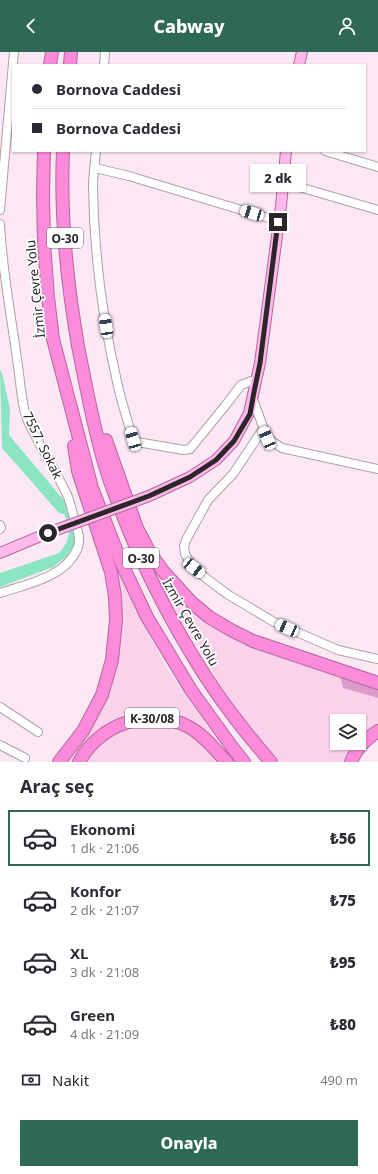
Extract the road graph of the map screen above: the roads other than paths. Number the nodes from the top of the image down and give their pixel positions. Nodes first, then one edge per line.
1 (14, 52) edge
2 (52, 52) edge
3 (71, 52) edge
4 (105, 52) edge
5 (302, 52) edge
6 (13, 64) edge
7 (50, 64) edge
8 (70, 64) edge
9 (104, 64) edge
10 (300, 64) edge
11 (12, 75) edge
12 (44, 152) edge
13 (62, 152) edge
14 (96, 152) edge
15 (286, 152) edge
16 (328, 152) edge
17 (378, 167) edge
18 (95, 168) junction
19 (282, 182) junction
20 (0, 210) edge
21 (378, 210) edge
22 (278, 222) junction
23 (0, 224) edge
24 (75, 325) junction
25 (53, 339) junction
26 (257, 379) junction
27 (253, 398) junction
28 (264, 429) junction
29 (378, 469) edge
30 (0, 525) edge
31 (0, 528) edge
32 (48, 533) junction
33 (0, 549) edge
34 (0, 553) edge
35 (0, 593) edge
36 (378, 659) edge
37 (378, 683) edge
38 (0, 707) edge
39 (378, 731) edge
40 (38, 732) dead end
41 (0, 745) edge
42 (25, 758) dead end
43 (59, 762) edge
44 (79, 762) edge
45 (227, 762) edge
46 (244, 762) edge
47 (271, 762) edge
48 (350, 762) edge

1 - 6 street
2 - 7 highway
3 - 8 highway
4 - 9 street
5 - 10 main road
11 - 20 street
12 - 25 highway, İzmir Çevre Yolu / O-30
13 - 24 highway, İzmir Çevre Yolu / O-30
14 - 18 street
15 - 19 main road
16 - 17 street
18 - 22 street
18 - 26 street
19 - 21 street
19 - 22 main road
22 - 26 main road
23 - 35 street, 7557. Sokak
24 - 37 highway
24 - 47 highway, İzmir Çevre Yolu / O-30
25 - 43 highway
25 - 46 highway, İzmir Çevre Yolu / O-30
26 - 27 main road
27 - 28 street
27 - 32 main road, bridge
28 - 29 street
28 - 36 street
30 - 31 street
32 - 33 main road
32 - 34 main road
38 - 40 street
39 - 48 highway
41 - 42 street
44 - 45 highway, K-30/08

